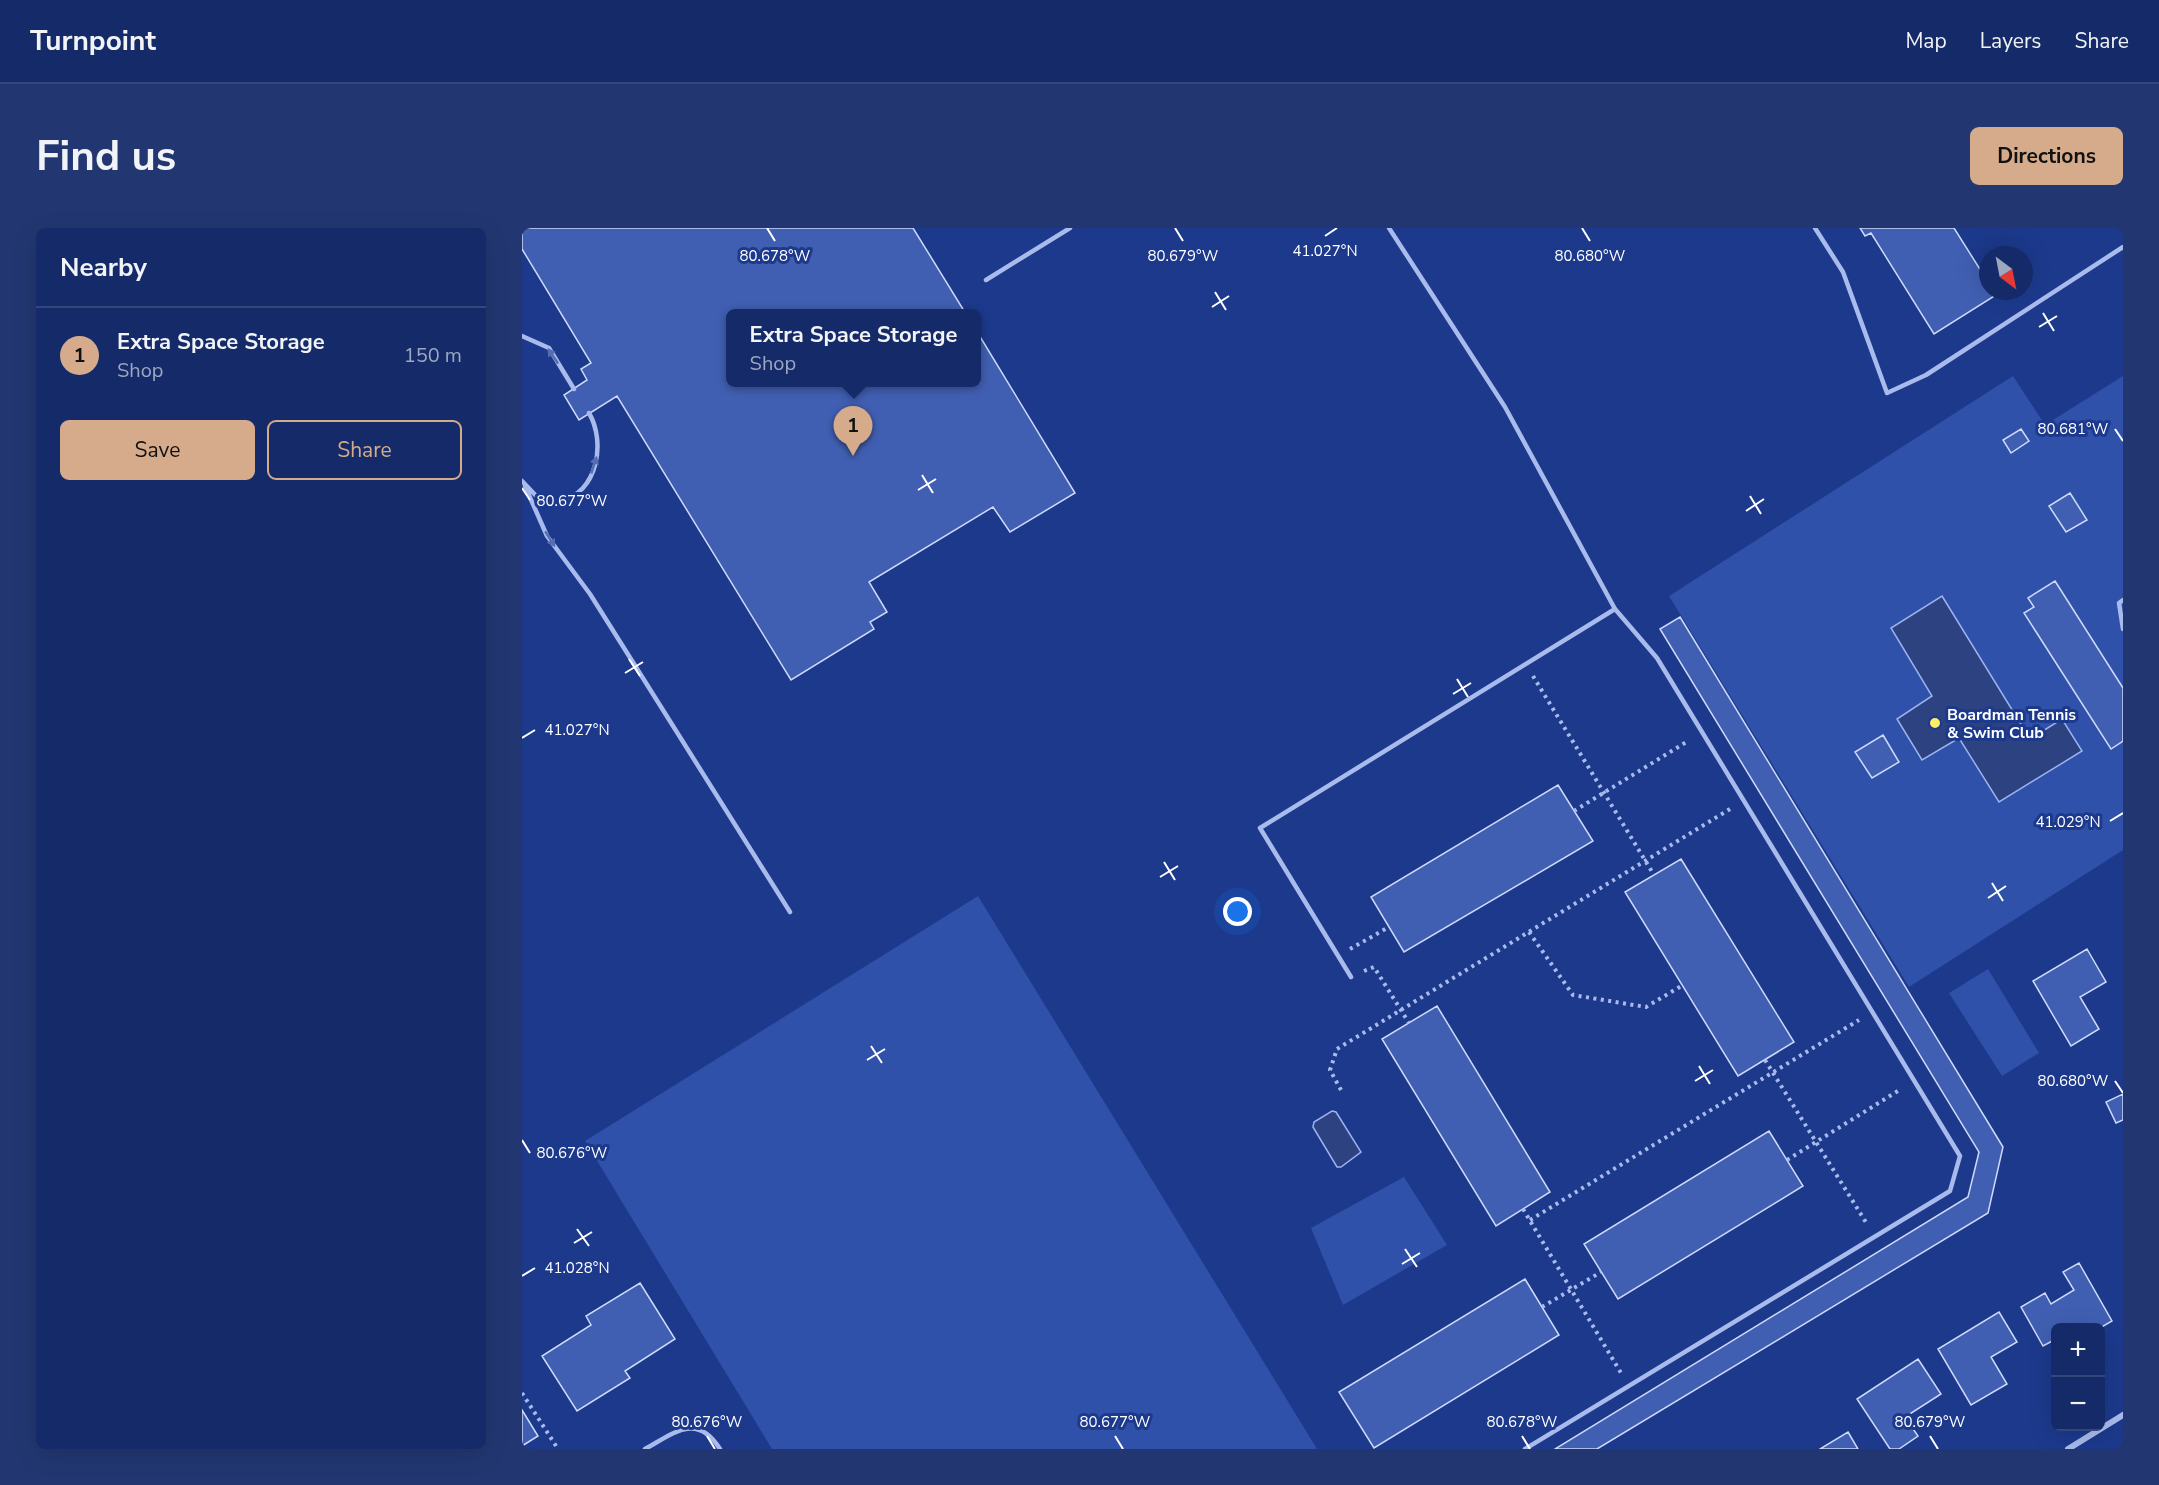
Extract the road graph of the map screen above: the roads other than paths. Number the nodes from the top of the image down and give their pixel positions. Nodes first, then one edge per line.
1 (1070, 228) edge
2 (1389, 228) edge
3 (1815, 228) edge
4 (2123, 247) edge
5 (986, 280) dead end
6 (522, 336) edge
7 (574, 389) dead end
8 (589, 413) dead end
9 (522, 480) edge
10 (525, 486) junction
11 (2123, 600) edge
12 (1615, 609) junction
13 (2123, 629) edge
14 (790, 912) dead end
15 (1351, 977) road end
16 (2123, 1415) edge
17 (645, 1449) edge
18 (720, 1449) edge
19 (1525, 1449) edge
20 (2068, 1449) edge

1 - 5 lane
2 - 12 lane
3 - 4 lane
7 -> 6 lane
10 -> 8 lane
9 - 10 lane
10 -> 14 lane
11 - 13 lane
12 - 15 lane
12 - 19 lane
16 - 20 street
17 - 18 lane

